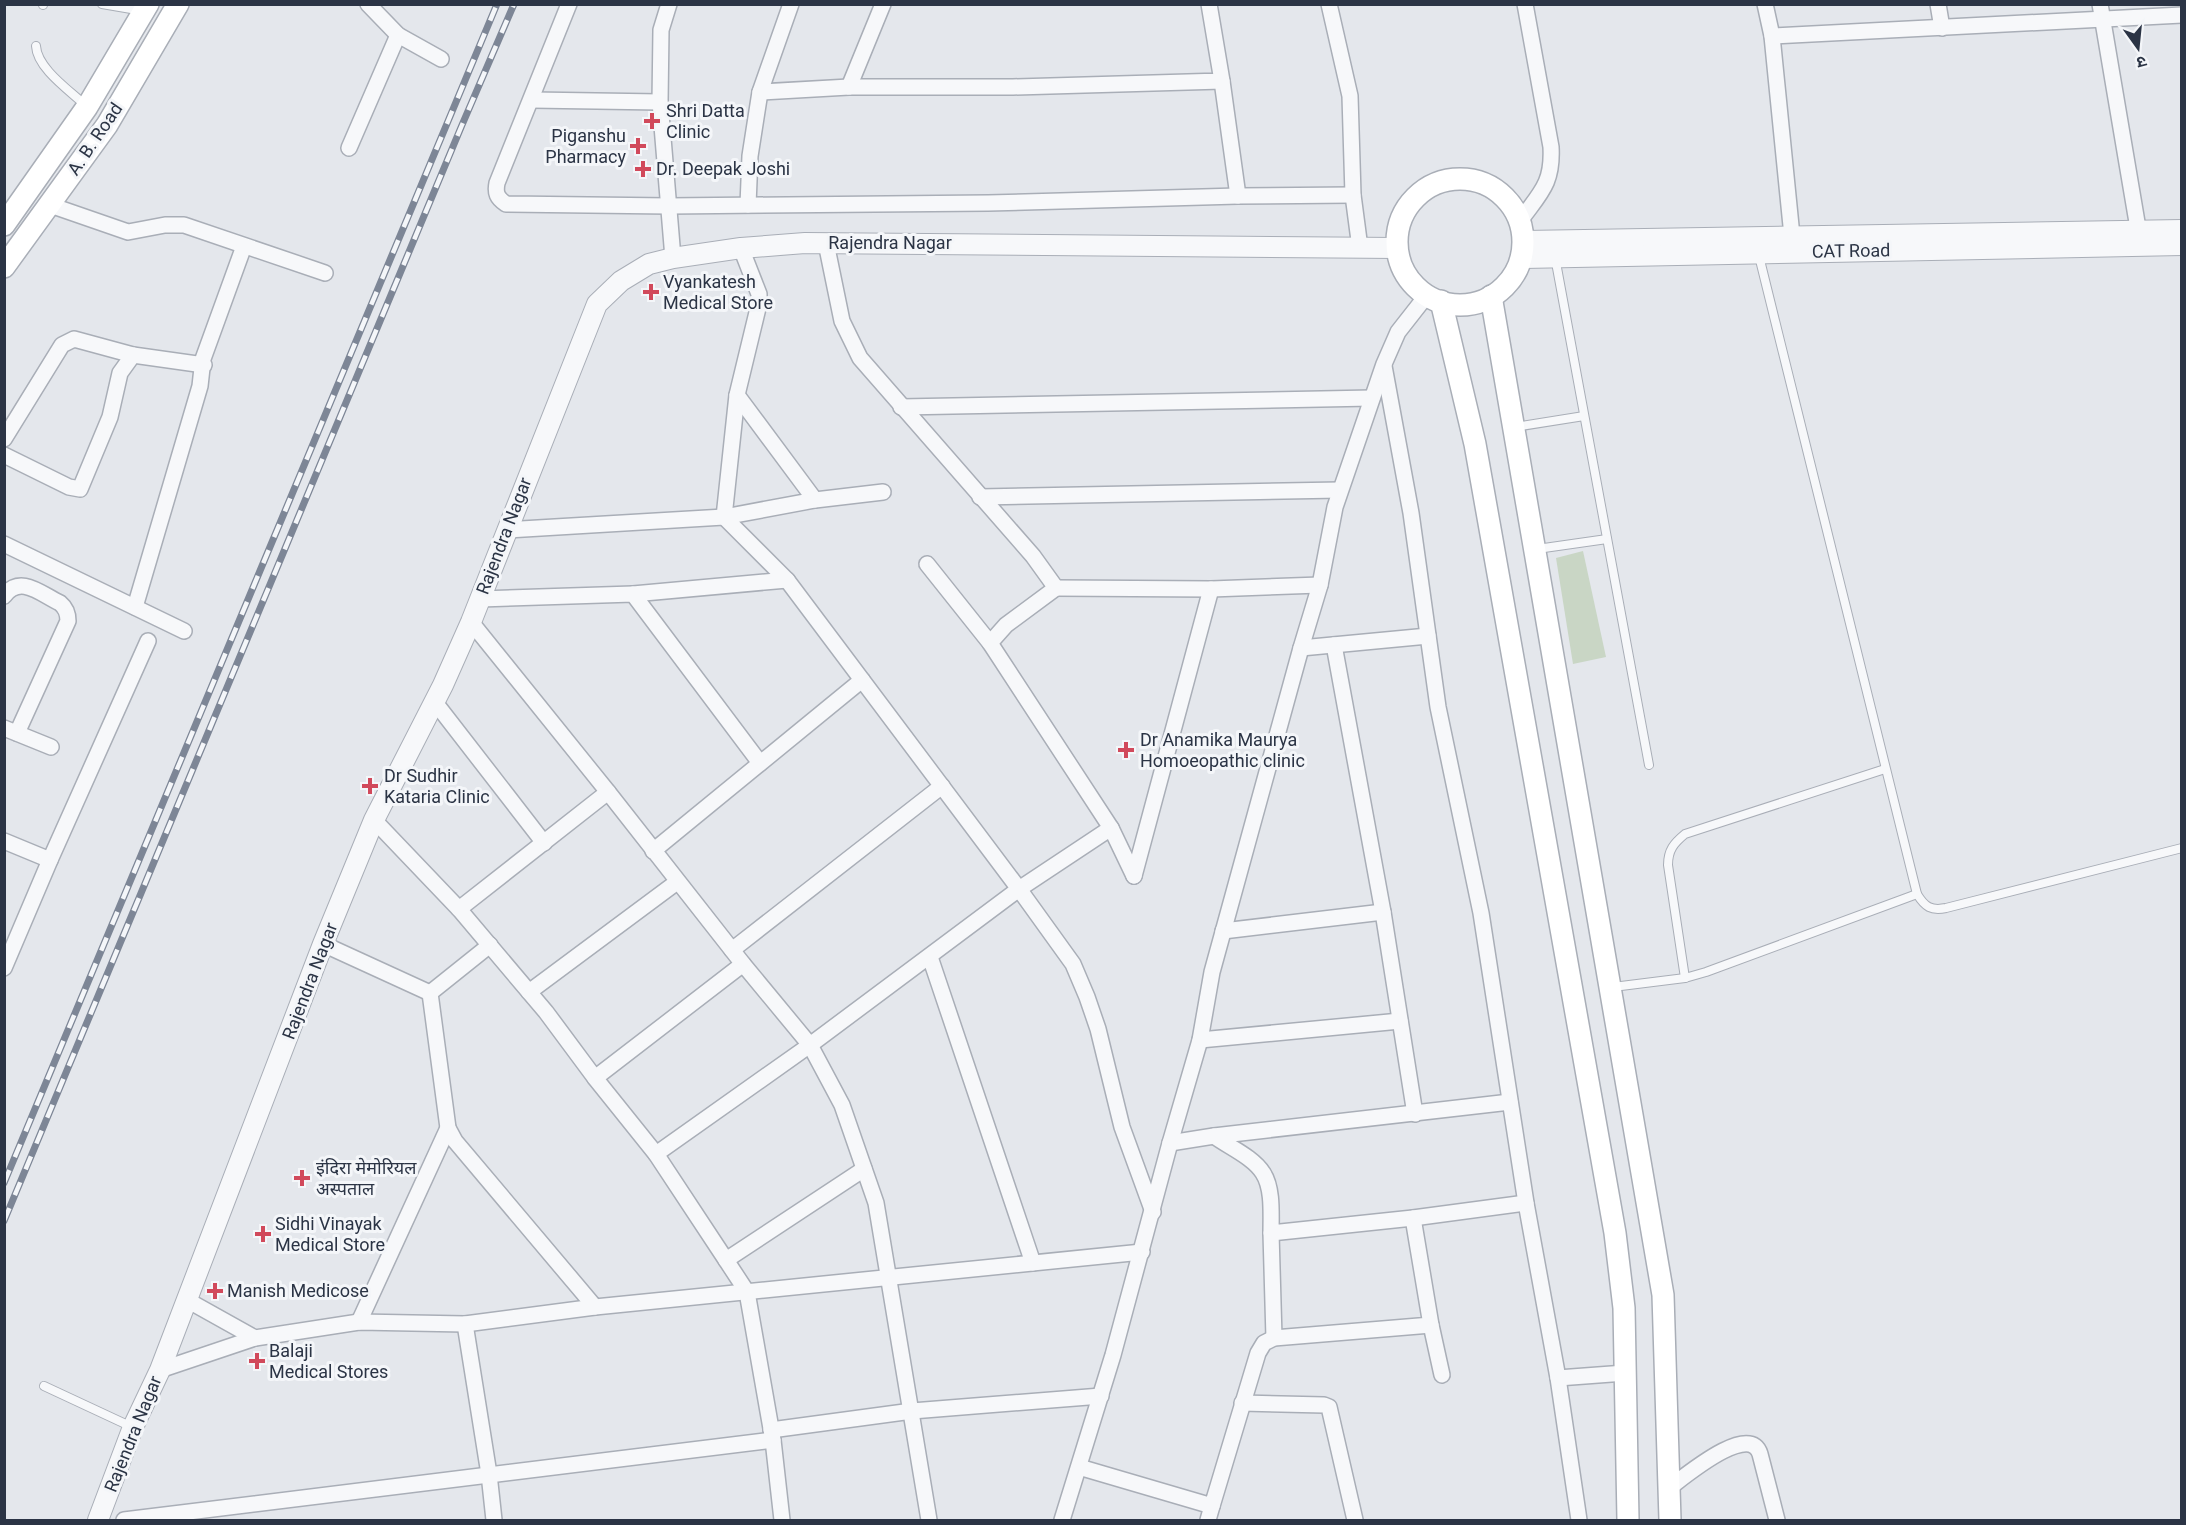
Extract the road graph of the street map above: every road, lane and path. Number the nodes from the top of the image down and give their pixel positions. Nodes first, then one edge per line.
1 (102, 4) edge
2 (178, 4) edge
3 (368, 4) edge
4 (569, 4) edge
5 (669, 4) edge
6 (791, 4) edge
7 (883, 4) edge
8 (1209, 4) edge
9 (1329, 4) edge
10 (1525, 4) edge
11 (1766, 4) edge
12 (1938, 4) edge
13 (146, 8) edge
14 (2101, 11) edge
15 (2181, 15) edge
16 (1942, 28) junction
17 (398, 35) junction
18 (1772, 36) junction
19 (36, 46) dead end
20 (441, 59) dead end
21 (1222, 81) junction
22 (849, 87) junction
23 (760, 92) junction
24 (532, 100) junction
25 (660, 102) junction
26 (87, 107) junction
27 (349, 148) dead end
28 (1353, 195) junction
29 (1238, 196) junction
30 (50, 205) junction
31 (748, 205) junction
32 (669, 206) junction
33 (4, 225) edge
34 (2181, 230) edge
35 (2140, 239) junction
36 (1522, 240) junction
37 (826, 243) junction
38 (1793, 244) junction
39 (1757, 245) junction
40 (2181, 245) edge
41 (244, 246) junction
42 (741, 248) junction
43 (1360, 248) junction
44 (1397, 248) junction
45 (1554, 249) junction
46 (673, 258) junction
47 (4, 267) edge
48 (325, 273) dead end
49 (1491, 296) junction
50 (1433, 298) junction
51 (133, 355) junction
52 (1384, 364) junction
53 (204, 365) junction
54 (737, 395) junction
55 (1372, 398) junction
56 (902, 407) junction
57 (1584, 416) junction
58 (1514, 427) junction
59 (4, 439) edge
60 (4, 455) edge
61 (1340, 490) junction
62 (883, 492) dead end
63 (980, 497) junction
64 (815, 500) junction
65 (724, 518) junction
66 (506, 530) junction
67 (1607, 539) junction
68 (4, 544) edge
69 (1535, 550) junction
70 (927, 564) dead end
71 (787, 580) junction
72 (1320, 585) junction
73 (1056, 588) junction
74 (1211, 589) junction
75 (633, 594) junction
76 (4, 596) edge
77 (480, 599) junction
78 (135, 607) junction
79 (471, 622) junction
80 (184, 631) dead end
81 (1428, 636) junction
82 (148, 641) dead end
83 (990, 643) junction
84 (1334, 645) junction
85 (1301, 648) junction
86 (862, 680) junction
87 (434, 701) junction
88 (11, 730) edge
89 (51, 747) dead end
90 (760, 763) junction
91 (1648, 765) dead end
92 (1885, 768) junction
93 (942, 786) junction
94 (608, 792) junction
95 (374, 820) junction
96 (1111, 828) junction
97 (4, 841) edge
98 (544, 843) junction
99 (2181, 849) edge
100 (653, 851) junction
101 (50, 860) junction
102 (677, 882) junction
103 (1019, 889) junction
104 (1917, 894) junction
105 (459, 909) junction
106 (1383, 912) junction
107 (1223, 931) junction
108 (323, 944) junction
109 (489, 945) junction
110 (732, 950) junction
111 (930, 957) junction
112 (742, 964) junction
113 (4, 968) edge
114 (1685, 978) junction
115 (1610, 988) junction
116 (529, 992) junction
117 (430, 993) junction
118 (1400, 1021) junction
119 (1200, 1040) junction
120 (810, 1044) junction
121 (595, 1078) junction
122 (1510, 1102) junction
123 (1415, 1114) junction
124 (448, 1128) junction
125 (1214, 1136) junction
126 (1170, 1143) junction
127 (656, 1154) junction
128 (864, 1169) junction
129 (1526, 1203) junction
130 (1153, 1212) junction
131 (1413, 1218) junction
132 (1271, 1233) junction
133 (1142, 1252) junction
134 (726, 1260) junction
135 (1033, 1263) junction
136 (889, 1278) junction
137 (747, 1292) junction
138 (187, 1300) junction
139 (595, 1308) junction
140 (359, 1322) junction
141 (465, 1324) junction
142 (1431, 1325) junction
143 (255, 1338) junction
144 (1274, 1338) junction
145 (160, 1370) junction
146 (1625, 1373) junction
147 (1442, 1375) dead end
148 (1558, 1378) junction
149 (44, 1386) dead end
150 (1101, 1396) junction
151 (1242, 1403) junction
152 (912, 1412) junction
153 (133, 1428) junction
154 (772, 1435) junction
155 (1079, 1467) junction
156 (489, 1474) junction
157 (1669, 1488) junction
158 (1212, 1516) edge
159 (98, 1521) edge
160 (124, 1521) edge
161 (494, 1521) edge
162 (782, 1521) edge
163 (929, 1521) edge
164 (1062, 1521) edge
165 (1355, 1521) edge
166 (1579, 1521) edge
167 (1628, 1521) edge
168 (1670, 1521) edge
169 (1777, 1521) edge

1 - 13 lane
2 - 30 main road, A. B. Road
3 - 17 street
4 - 24 street
5 - 25 street
6 - 23 street
7 - 22 street
8 - 21 street
9 - 28 street
10 - 36 street
11 - 18 street
12 - 16 street
13 - 26 main road, A. B. Road
14 - 15 street
14 - 16 street
14 - 35 street
16 - 18 street
17 - 20 street
17 - 27 street
18 - 38 street
19 - 26 lane
21 - 22 street
21 - 29 street
22 - 23 street
23 - 31 street
24 - 25 street
24 - 32 street
25 - 32 street
26 - 33 main road, A. B. Road
28 - 29 street
28 - 43 street
29 - 31 street
30 - 41 street
30 - 47 main road, A. B. Road
31 - 32 street
32 - 46 street
34 - 35 street, CAT Road
35 - 38 street, CAT Road
35 - 40 street, CAT Road
36 - 44 main road
36 - 45 street, CAT Road
36 - 49 main road
37 - 42 street, Rajendra Nagar
37 - 43 street, Rajendra Nagar
37 - 56 street
38 - 39 street, CAT Road
39 - 45 street, CAT Road
39 - 92 lane
41 - 48 street
41 - 53 street
42 - 46 street, Rajendra Nagar
42 - 54 street
43 - 44 street, Rajendra Nagar
44 - 50 main road
45 - 57 lane
46 - 66 street, Rajendra Nagar
49 - 50 main road
49 - 58 main road
50 - 52 street
50 - 146 main road
51 - 53 street
51 - 59 street
51 - 60 street
52 - 55 street
52 - 81 street
53 - 78 street
54 - 64 street
54 - 65 street
55 - 56 street
55 - 61 street
56 - 63 street
57 - 58 lane
57 - 67 lane
58 - 69 main road
61 - 63 street
61 - 72 street
62 - 64 street
63 - 73 street
64 - 65 street
65 - 66 street
65 - 71 street
66 - 77 street, Rajendra Nagar
67 - 69 lane
67 - 91 lane
68 - 78 street
69 - 115 main road
70 - 83 street
71 - 75 street
71 - 86 street
72 - 74 street
72 - 85 street
73 - 74 street
73 - 83 street
74 - 96 street
75 - 77 street
75 - 90 street
76 - 88 street
77 - 79 street, Rajendra Nagar
78 - 80 street
79 - 87 street, Rajendra Nagar
79 - 94 street
81 - 84 street
81 - 122 street
82 - 101 street
83 - 96 street
84 - 85 street
84 - 106 street
85 - 107 street
86 - 90 street
86 - 93 street
87 - 95 street, Rajendra Nagar
87 - 98 street
88 - 89 street
90 - 100 street
92 - 104 lane
92 - 114 lane
93 - 103 street
93 - 110 street
94 - 98 street
94 - 100 street
95 - 105 street
95 - 108 street, Rajendra Nagar
96 - 103 street
97 - 101 street
98 - 105 street
99 - 104 lane
100 - 102 street
101 - 113 street
102 - 110 street
102 - 116 street
103 - 111 street
103 - 130 street
104 - 114 lane
105 - 109 street
106 - 107 street
106 - 118 street
107 - 119 street
108 - 117 street
108 - 138 street, Rajendra Nagar
109 - 116 street
109 - 117 street
110 - 112 street
111 - 120 street
111 - 135 street
112 - 120 street
112 - 121 street
114 - 115 lane
115 - 157 main road
116 - 121 street
117 - 124 street
118 - 119 street
118 - 123 street
119 - 126 street
120 - 127 street
120 - 128 street
121 - 127 street
122 - 123 street
122 - 129 street
123 - 125 street
124 - 139 street
124 - 140 street
125 - 126 street
125 - 132 street
126 - 130 street
127 - 134 street
128 - 134 street
128 - 136 street
129 - 131 street
129 - 148 street
130 - 133 street
131 - 132 street
131 - 142 street
132 - 144 street
133 - 135 street
133 - 150 street
134 - 137 street
135 - 136 street
136 - 137 street
136 - 152 street
137 - 139 street
137 - 154 street
138 - 143 street
138 - 145 street, Rajendra Nagar
139 - 141 street
140 - 141 street
140 - 143 street
141 - 156 street
142 - 144 street
142 - 147 street
143 - 145 street
144 - 151 street
145 - 153 street, Rajendra Nagar
146 - 148 street
146 - 167 main road
148 - 166 street
149 - 153 lane
150 - 152 street
150 - 155 street
151 - 158 street
151 - 165 street
152 - 154 street
152 - 163 street
153 - 159 street, Rajendra Nagar
154 - 156 street
154 - 162 street
155 - 158 street
155 - 164 street
156 - 160 street
156 - 161 street
157 - 168 main road
157 - 169 street

